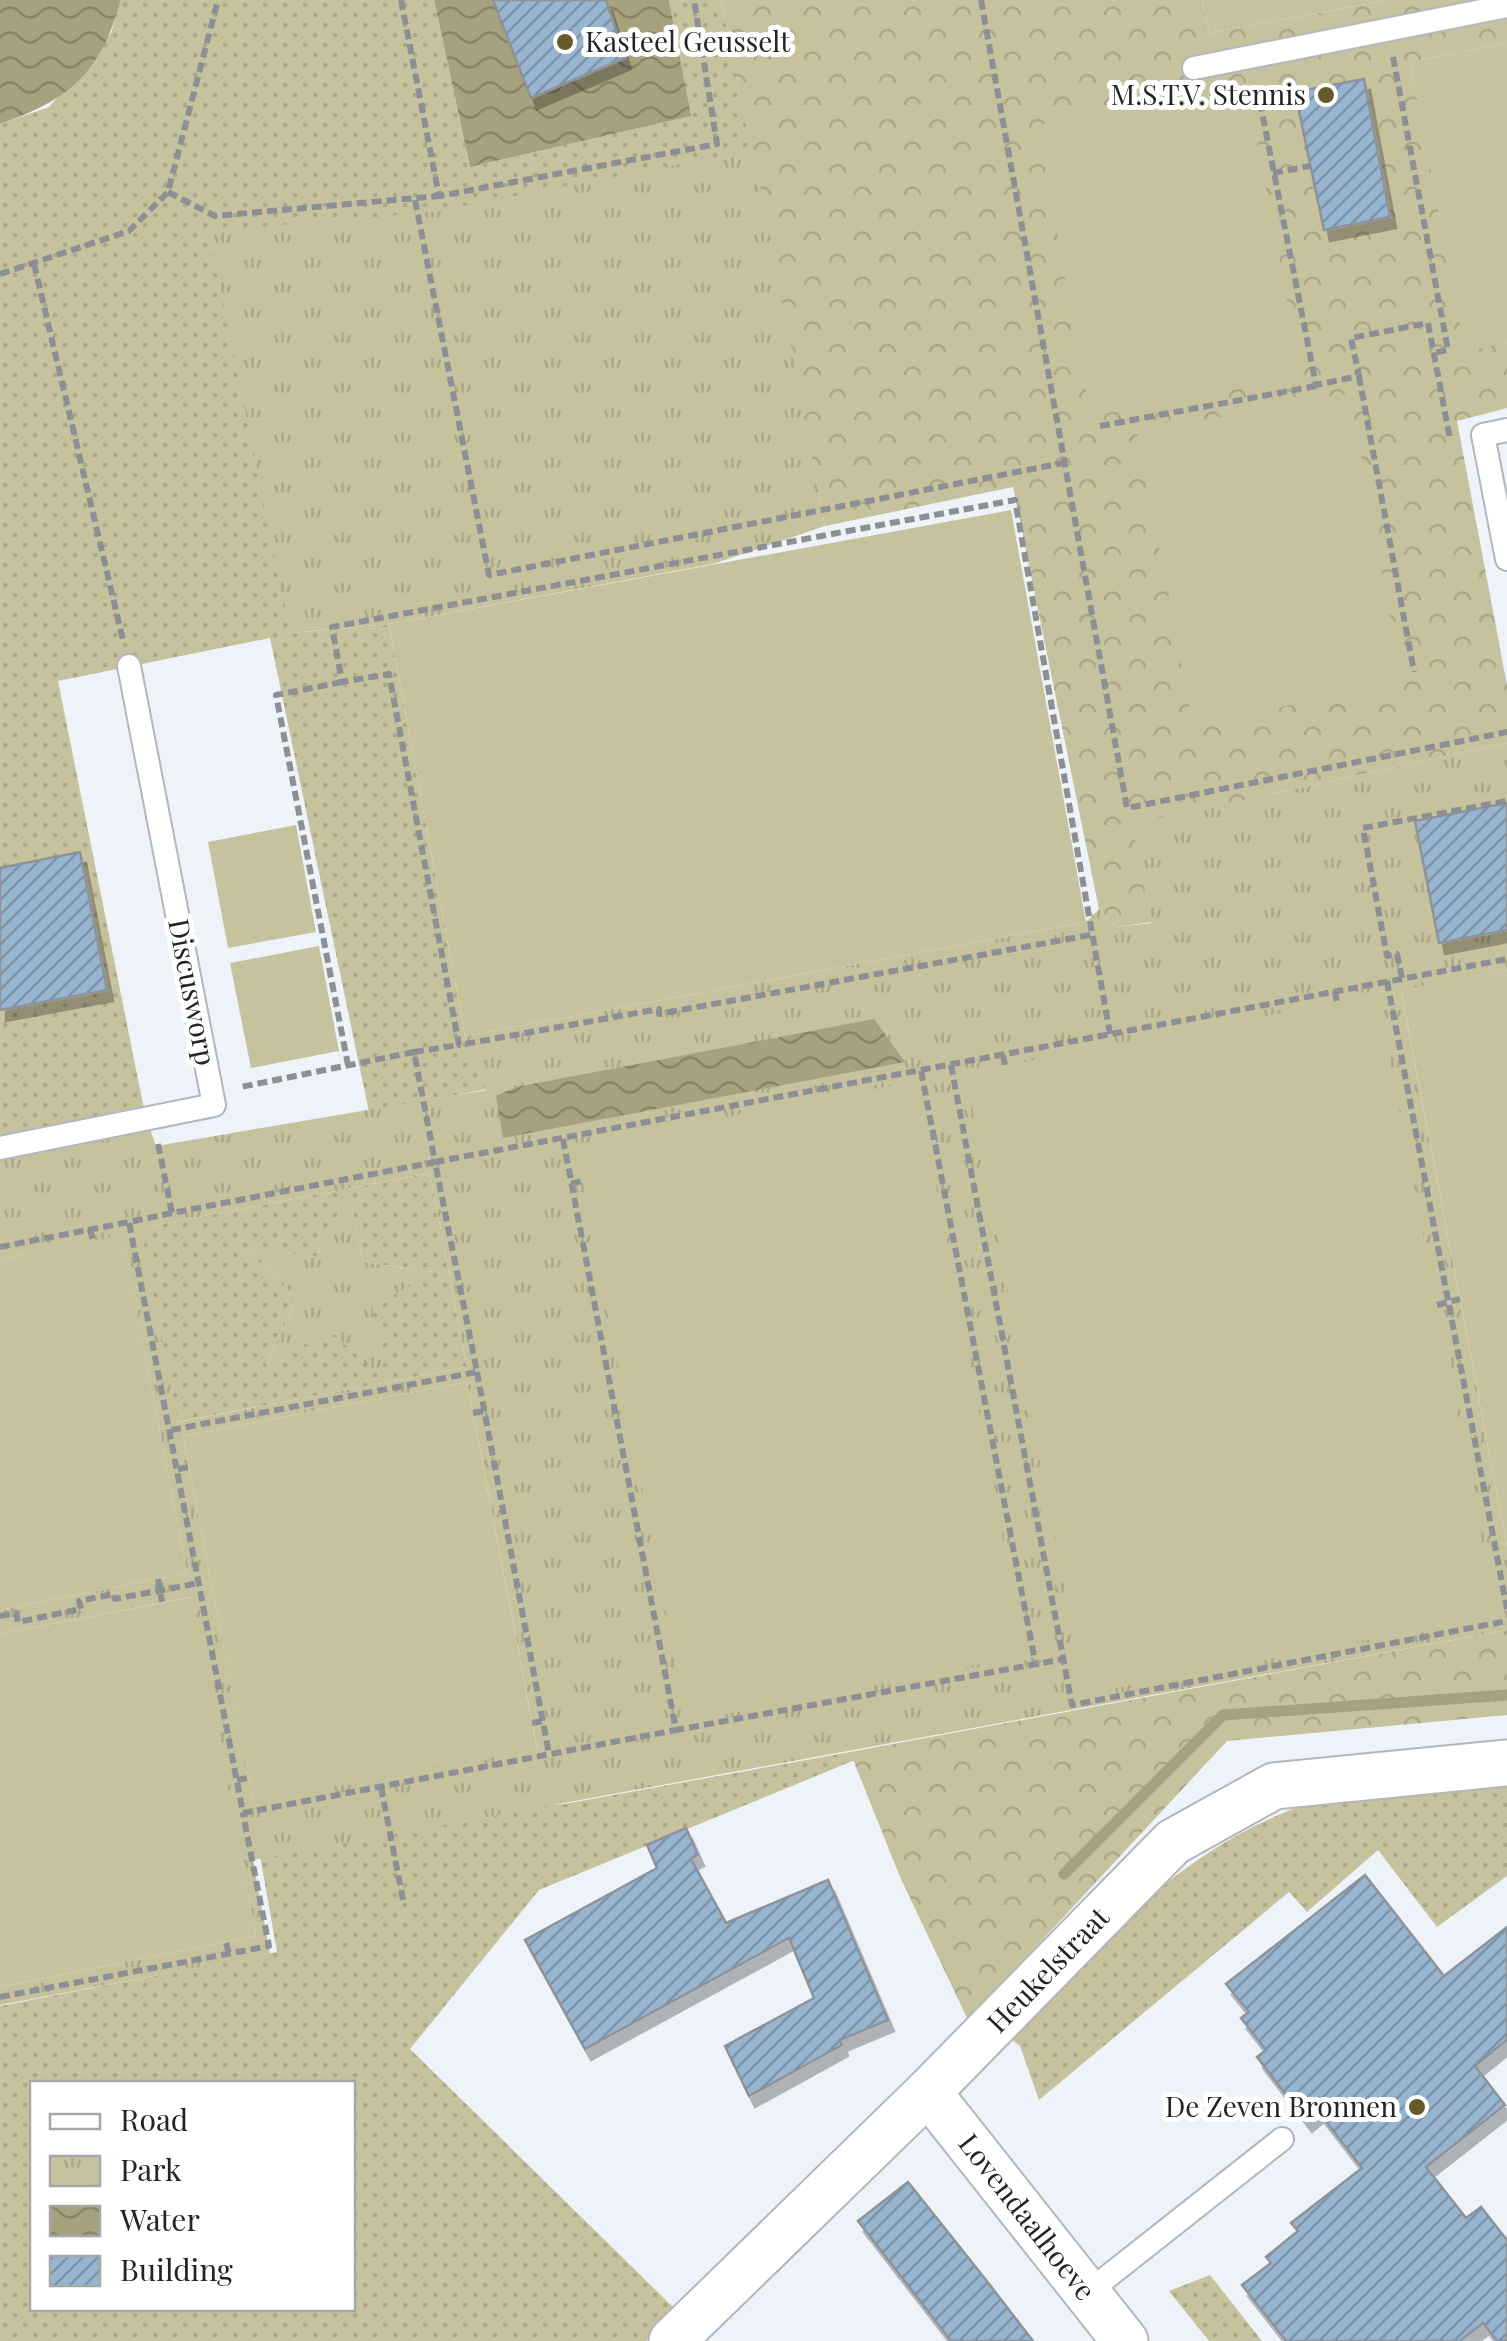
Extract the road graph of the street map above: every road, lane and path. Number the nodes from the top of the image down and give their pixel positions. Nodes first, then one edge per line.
1 (218, 0) edge
2 (402, 0) edge
3 (694, 0) edge
4 (982, 0) edge
5 (1507, 6) edge
6 (1388, 30) junction
7 (1252, 56) junction
8 (1194, 68) dead end
9 (1310, 166) dead end
10 (1273, 174) junction
11 (168, 192) junction
12 (440, 196) junction
13 (415, 200) junction
14 (34, 264) junction
15 (0, 274) edge
16 (1433, 353) junction
17 (1359, 376) junction
18 (1316, 384) junction
19 (1100, 426) dead end
20 (1507, 430) edge
21 (1483, 435) junction
22 (1063, 463) junction
23 (1507, 559) edge
24 (129, 666) joint
25 (1414, 672) dead end
26 (342, 682) junction
27 (1507, 732) edge
28 (1507, 801) edge
29 (1090, 935) junction
30 (1507, 959) edge
31 (1402, 978) junction
32 (1387, 981) junction
33 (1335, 991) junction
34 (1337, 1002) dead end
35 (1110, 1034) junction
36 (458, 1044) junction
37 (414, 1052) junction
38 (1003, 1055) junction
39 (951, 1065) junction
40 (348, 1066) junction
41 (1005, 1066) dead end
42 (921, 1070) junction
43 (212, 1092) junction
44 (153, 1118) junction
45 (563, 1138) junction
46 (0, 1148) edge
47 (435, 1162) junction
48 (582, 1182) dead end
49 (572, 1184) junction
50 (172, 1213) junction
51 (128, 1222) junction
52 (90, 1229) junction
53 (93, 1241) dead end
54 (0, 1247) edge
55 (1460, 1300) dead end
56 (1448, 1302) junction
57 (1437, 1305) dead end
58 (477, 1372) junction
59 (484, 1411) junction
60 (473, 1413) dead end
61 (171, 1430) junction
62 (189, 1467) dead end
63 (178, 1470) junction
64 (158, 1579) dead end
65 (199, 1583) junction
66 (160, 1590) junction
67 (162, 1602) dead end
68 (1507, 1610) edge
69 (0, 1616) edge
70 (1507, 1622) edge
71 (1064, 1659) junction
72 (1035, 1662) junction
73 (543, 1721) junction
74 (532, 1723) dead end
75 (676, 1730) junction
76 (550, 1754) junction
77 (1507, 1763) edge
78 (248, 1778) dead end
79 (237, 1780) junction
80 (380, 1787) junction
81 (244, 1813) junction
82 (404, 1904) dead end
83 (226, 1943) dead end
84 (230, 1954) junction
85 (0, 1997) edge
86 (928, 2092) junction
87 (1282, 2139) dead end
88 (1087, 2292) junction
89 (672, 2341) edge
90 (1125, 2341) edge

1 - 11 path
2 - 12 path
3 - 12 path
4 - 22 path
5 - 6 lane
6 - 7 lane
6 - 16 path
7 - 8 lane
7 - 10 path
9 - 10 path
10 - 18 path
11 - 13 path
11 - 14 path
12 - 13 path
13 - 22 path
14 - 15 path
14 - 24 path
16 - 17 path
16 - 21 path
17 - 18 path
17 - 25 path
18 - 19 path
20 - 21 lane
21 - 23 lane
22 - 27 path
24 - 43 lane, Discusworp
26 - 29 path
26 - 36 path
26 - 40 path
28 - 31 path
29 - 35 path
29 - 36 path
30 - 31 path
31 - 32 path
32 - 33 path
32 - 56 path
33 - 34 path
33 - 35 path
35 - 38 path
36 - 37 path
37 - 40 path
37 - 47 path
38 - 39 path
38 - 41 path
39 - 42 path
39 - 71 path
40 - 43 path
42 - 45 path
42 - 72 path
43 - 44 lane, Discusworp
44 - 46 lane, Discusworp
44 - 50 path
45 - 47 path
45 - 49 path
47 - 50 path
47 - 58 path
48 - 49 path
49 - 75 path
50 - 51 path
51 - 52 path
51 - 61 path
52 - 53 path
52 - 54 path
55 - 56 path
56 - 57 path
56 - 68 path
58 - 59 path
58 - 61 path
59 - 60 path
59 - 73 path
61 - 63 path
62 - 63 path
63 - 65 path
64 - 66 path
65 - 66 path
65 - 79 path
66 - 67 path
66 - 69 path
70 - 71 path
71 - 72 path
72 - 75 path
73 - 74 path
73 - 76 path
75 - 76 path
76 - 80 path
77 - 86 street, Heukelstraat
78 - 79 path
79 - 81 path
80 - 81 path
80 - 82 path
81 - 84 path
83 - 84 path
84 - 85 path
86 - 88 street, Lovendaalhoeve
86 - 89 street, Heukelstraat
87 - 88 lane
88 - 90 street, Lovendaalhoeve

